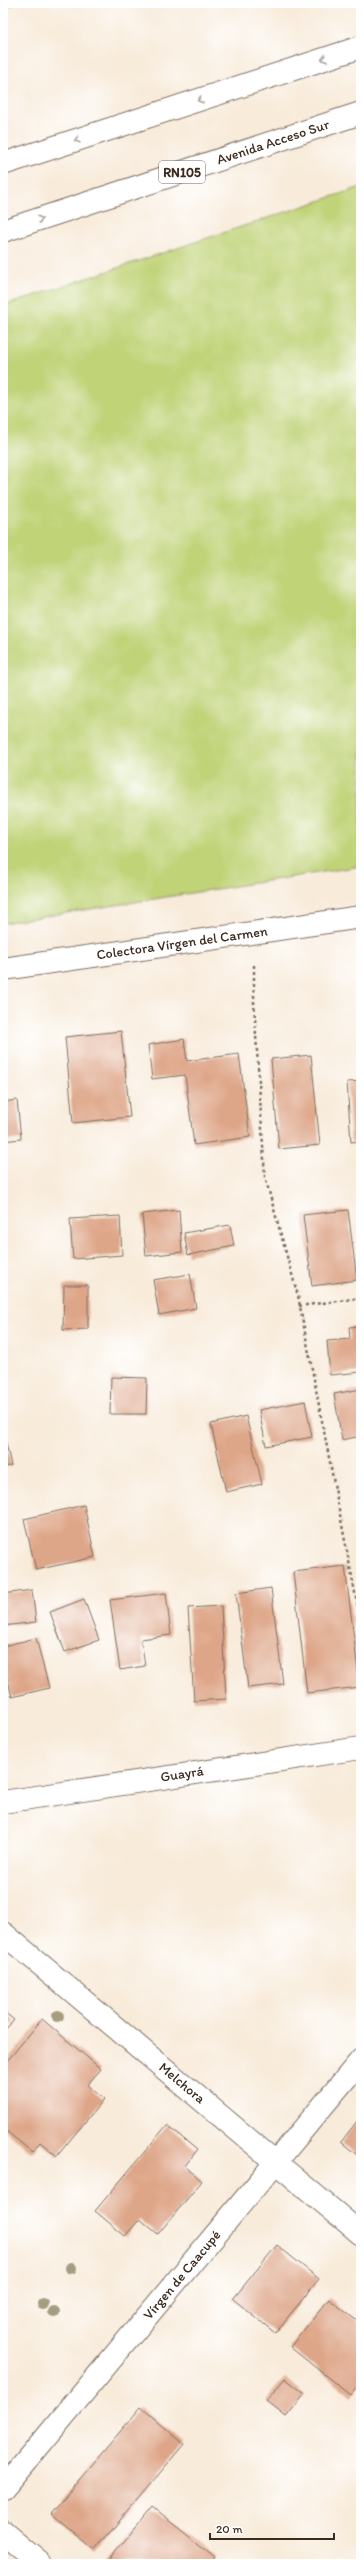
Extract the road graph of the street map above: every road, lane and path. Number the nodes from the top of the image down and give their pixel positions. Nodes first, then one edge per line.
1 (361, 47) edge
2 (361, 113) edge
3 (3, 164) edge
4 (3, 231) edge
5 (361, 917) edge
6 (255, 932) junction
7 (3, 968) edge
8 (361, 1298) edge
9 (299, 1306) junction
10 (361, 1624) edge
11 (361, 1748) edge
12 (3, 1802) edge
13 (3, 1933) edge
14 (361, 2060) edge
15 (276, 2162) junction
16 (361, 2234) edge
17 (3, 2489) edge
18 (3, 2532) edge
19 (41, 2564) edge

1 -> 3 main road
4 -> 2 main road, Avenida Acceso Sur / RN105
5 - 6 main road, Colectora Vírgen del Carmen
6 - 7 main road, Colectora Vírgen del Carmen
6 - 9 path
8 - 9 path
9 - 10 path
11 - 12 main road, Guayrá
13 - 15 main road, Melchora
14 - 15 main road, Vírgen de Caacupé
15 - 16 main road, Melchora
15 - 17 main road, Vírgen de Caacupé
18 - 19 main road

